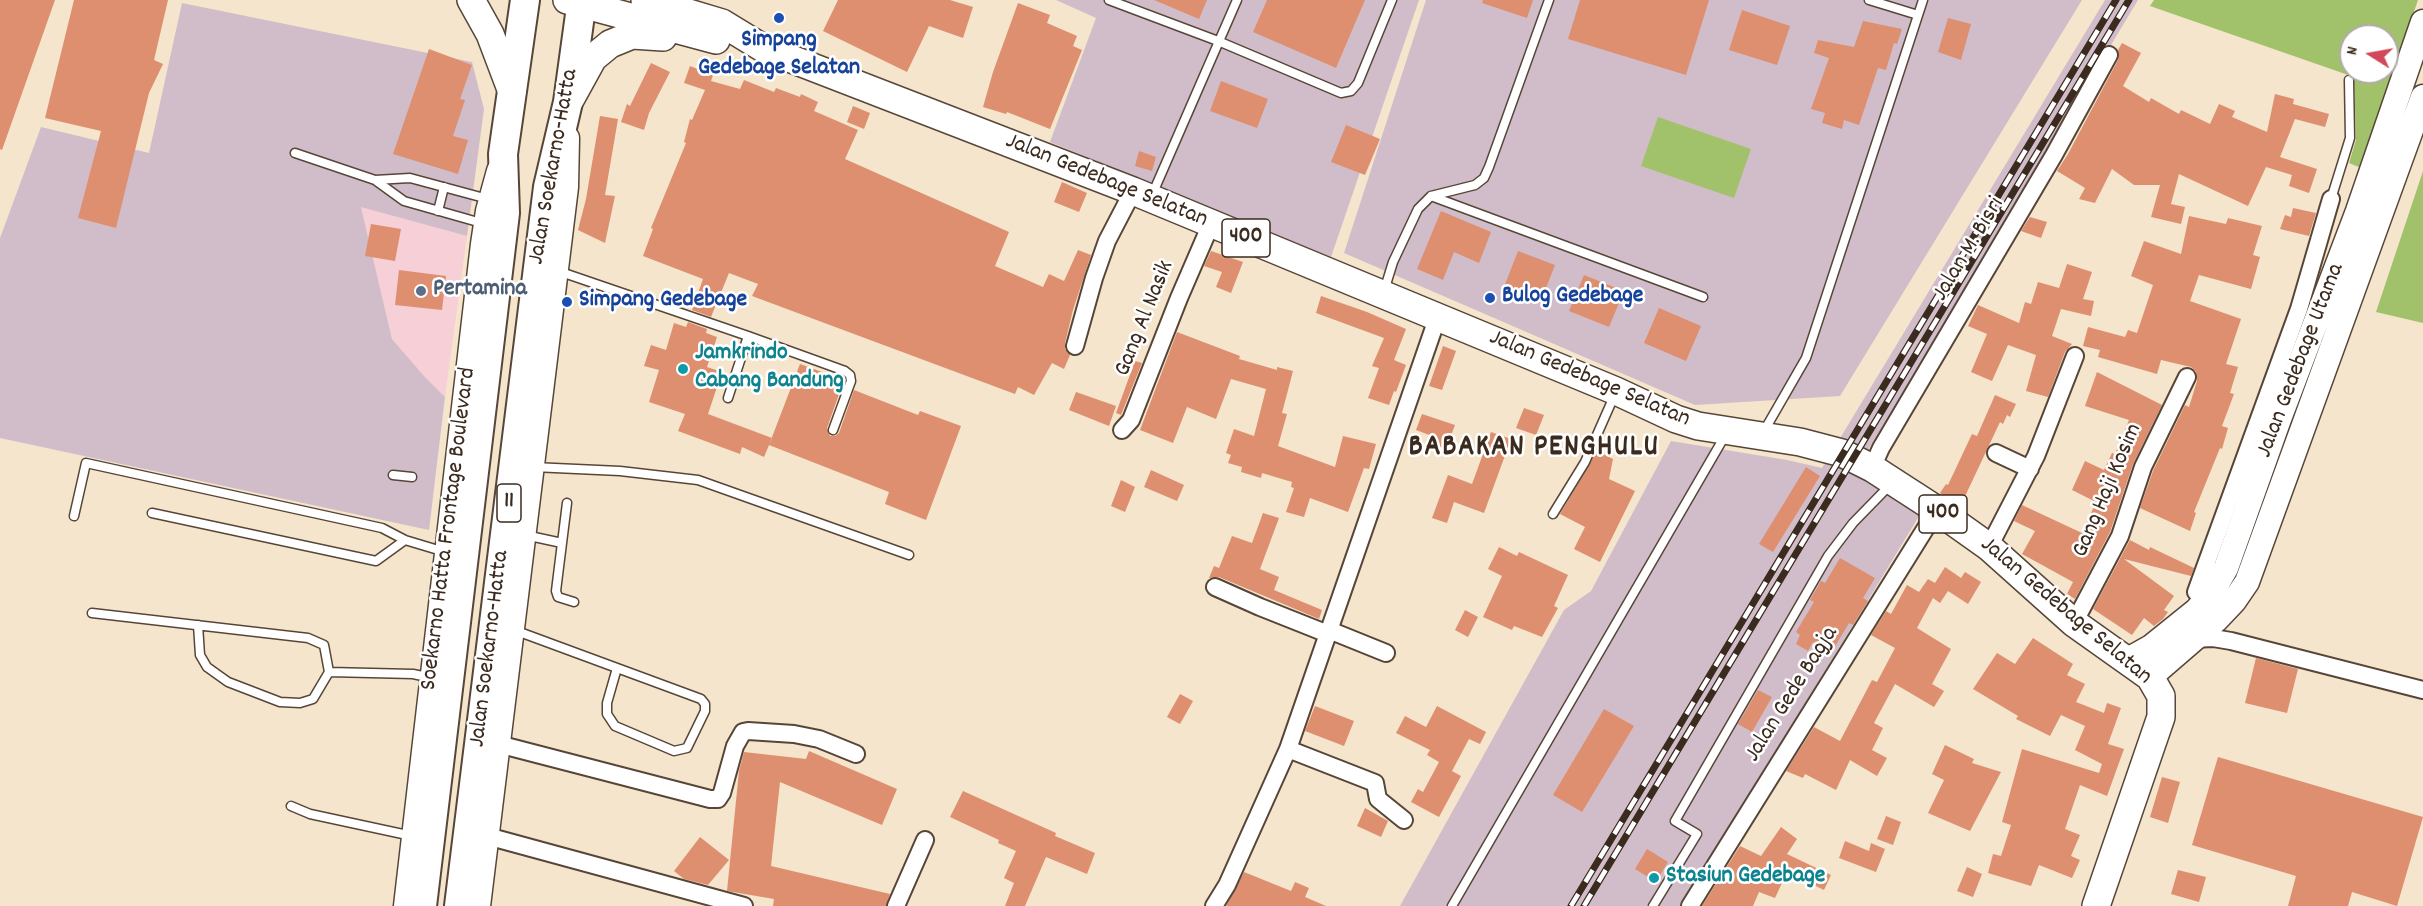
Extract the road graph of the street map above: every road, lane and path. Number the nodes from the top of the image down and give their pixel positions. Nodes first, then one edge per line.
1 (471, 0) edge
2 (525, 0) edge
3 (645, 0) edge
4 (674, 0) edge
5 (1109, 0) edge
6 (1237, 0) edge
7 (1392, 0) edge
8 (1549, 0) edge
9 (1869, 0) edge
10 (1923, 0) edge
11 (576, 1) edge
12 (1918, 15) junction
13 (2423, 22) edge
14 (726, 33) junction
15 (1218, 41) junction
16 (2109, 55) dead end
17 (2416, 64) edge
18 (2349, 84) edge
19 (512, 92) junction
20 (2423, 97) edge
21 (568, 102) junction
22 (295, 153) dead end
23 (503, 154) junction
24 (375, 180) junction
25 (444, 187) junction
26 (1141, 195) junction
27 (1431, 196) junction
28 (2331, 199) joint
29 (491, 200) junction
30 (438, 211) junction
31 (486, 224) junction
32 (1211, 224) junction
33 (556, 270) junction
34 (1383, 295) junction
35 (1702, 297) dead end
36 (1438, 316) junction
37 (748, 336) junction
38 (1075, 346) dead end
39 (2075, 356) dead end
40 (2187, 377) dead end
41 (1616, 391) junction
42 (728, 398) dead end
43 (2279, 419) junction
44 (1766, 428) junction
45 (2305, 428) junction
46 (833, 430) dead end
47 (1122, 430) dead end
48 (1728, 431) junction
49 (1996, 453) dead end
50 (531, 467) junction
51 (2030, 469) junction
52 (393, 475) dead end
53 (1883, 475) junction
54 (412, 477) dead end
55 (2245, 485) junction
56 (567, 503) dead end
57 (1937, 510) junction
58 (152, 513) dead end
59 (1553, 514) dead end
60 (74, 516) dead end
61 (523, 534) junction
62 (405, 540) junction
63 (562, 543) junction
64 (1989, 547) junction
65 (446, 552) junction
66 (909, 555) dead end
67 (1215, 586) dead end
68 (2196, 592) dead end
69 (574, 602) dead end
70 (92, 612) dead end
71 (2074, 623) junction
72 (198, 625) junction
73 (512, 629) junction
74 (1328, 632) junction
75 (2192, 639) junction
76 (1386, 653) dead end
77 (2126, 661) junction
78 (618, 668) junction
79 (329, 672) junction
80 (2150, 677) junction
81 (432, 678) junction
82 (2423, 690) edge
83 (498, 744) junction
84 (1288, 749) junction
85 (856, 754) dead end
86 (291, 806) dead end
87 (1404, 820) dead end
88 (414, 836) junction
89 (487, 836) junction
90 (925, 840) dead end
91 (413, 901) edge
92 (471, 902) edge
93 (739, 905) edge
94 (896, 906) edge
95 (1214, 906) edge
96 (1452, 906) edge
97 (1653, 906) edge
98 (1690, 906) edge
99 (2096, 906) edge

1 - 19 main road
2 - 19 highway, Jalan Soekarno-Hatta / 11
3 - 14 main road, Jalan Gedebage Selatan
4 - 14 main road
5 - 15 lane
6 - 15 lane
7 - 15 lane
8 - 27 lane
9 - 12 lane
10 - 12 lane
11 - 14 main road, Jalan Gedebage Selatan
11 - 21 highway, Jalan Soekarno-Hatta / 11
12 - 44 lane
13 - 17 main road, Jalan Gedebage Utama
14 - 21 main road
14 - 26 main road, Jalan Gedebage Selatan / 400
15 - 26 lane
16 - 53 street, Jalan M. Bisri
17 - 43 main road, Jalan Gedebage Utama
18 - 28 lane
19 - 23 highway, Jalan Soekarno-Hatta / 11
20 - 45 main road, Jalan Gedebage Utama
21 - 33 main road
21 - 92 highway, Jalan Soekarno-Hatta / 11
22 - 24 lane
23 - 29 main road, Soekarno Hatta Frontage Boulevard
23 - 91 highway, Jalan Soekarno-Hatta / 11
24 - 25 lane
24 - 30 lane
25 - 29 lane
25 - 30 lane
26 - 32 main road, Jalan Gedebage Selatan / 400
26 - 38 street
27 - 34 lane
27 - 35 lane
28 - 55 street
29 - 31 main road, Soekarno Hatta Frontage Boulevard
30 - 31 lane
31 - 65 main road, Soekarno Hatta Frontage Boulevard
32 - 34 main road, Jalan Gedebage Selatan / 400
32 - 47 street, Gang Al Nasik
33 - 37 lane
33 - 50 main road
34 - 36 main road, Jalan Gedebage Selatan / 400
36 - 41 main road, Jalan Gedebage Selatan / 400
36 - 74 street
37 - 42 lane
37 - 46 lane
39 - 51 street
40 - 71 street, Gang Haji Kosim
41 - 48 main road, Jalan Gedebage Selatan / 400
41 - 59 lane
43 - 45 main road
43 - 55 main road, Jalan Gedebage Utama
44 - 48 main road, Jalan Gedebage Selatan / 400
44 - 53 main road, Jalan Gedebage Selatan / 400
45 - 75 main road, Jalan Gedebage Utama
48 - 96 lane
49 - 51 street
50 - 61 main road
50 - 66 lane
51 - 64 street
52 - 54 lane
53 - 57 main road, Jalan Gedebage Selatan / 400
53 - 97 lane
55 - 68 street
55 - 77 main road, Jalan Gedebage Utama
56 - 63 lane
57 - 64 main road, Jalan Gedebage Selatan / 400
57 - 98 street, Jalan Gede Bagja
58 - 62 lane
60 - 62 lane
61 - 63 lane
61 - 73 main road
62 - 65 lane
63 - 69 lane
64 - 71 main road, Jalan Gedebage Selatan / 400
65 - 81 main road, Soekarno Hatta Frontage Boulevard
67 - 74 street
70 - 72 lane
71 - 77 main road, Jalan Gedebage Selatan / 400
72 - 79 lane
72 - 79 lane
73 - 78 lane
73 - 83 main road
74 - 76 street
74 - 84 street
75 - 80 main road, Jalan Gedebage Utama
75 - 82 street
77 - 80 main road, Jalan Gedebage Selatan / 400
78 - 78 lane
79 - 81 lane
80 - 99 main road, Jalan Gedebage Selatan
81 - 88 main road, Soekarno Hatta Frontage Boulevard
83 - 85 street
83 - 89 main road
84 - 87 street
84 - 95 street
86 - 88 lane
88 - 91 main road, Soekarno Hatta Frontage Boulevard
89 - 92 main road
89 - 93 street
90 - 94 street

